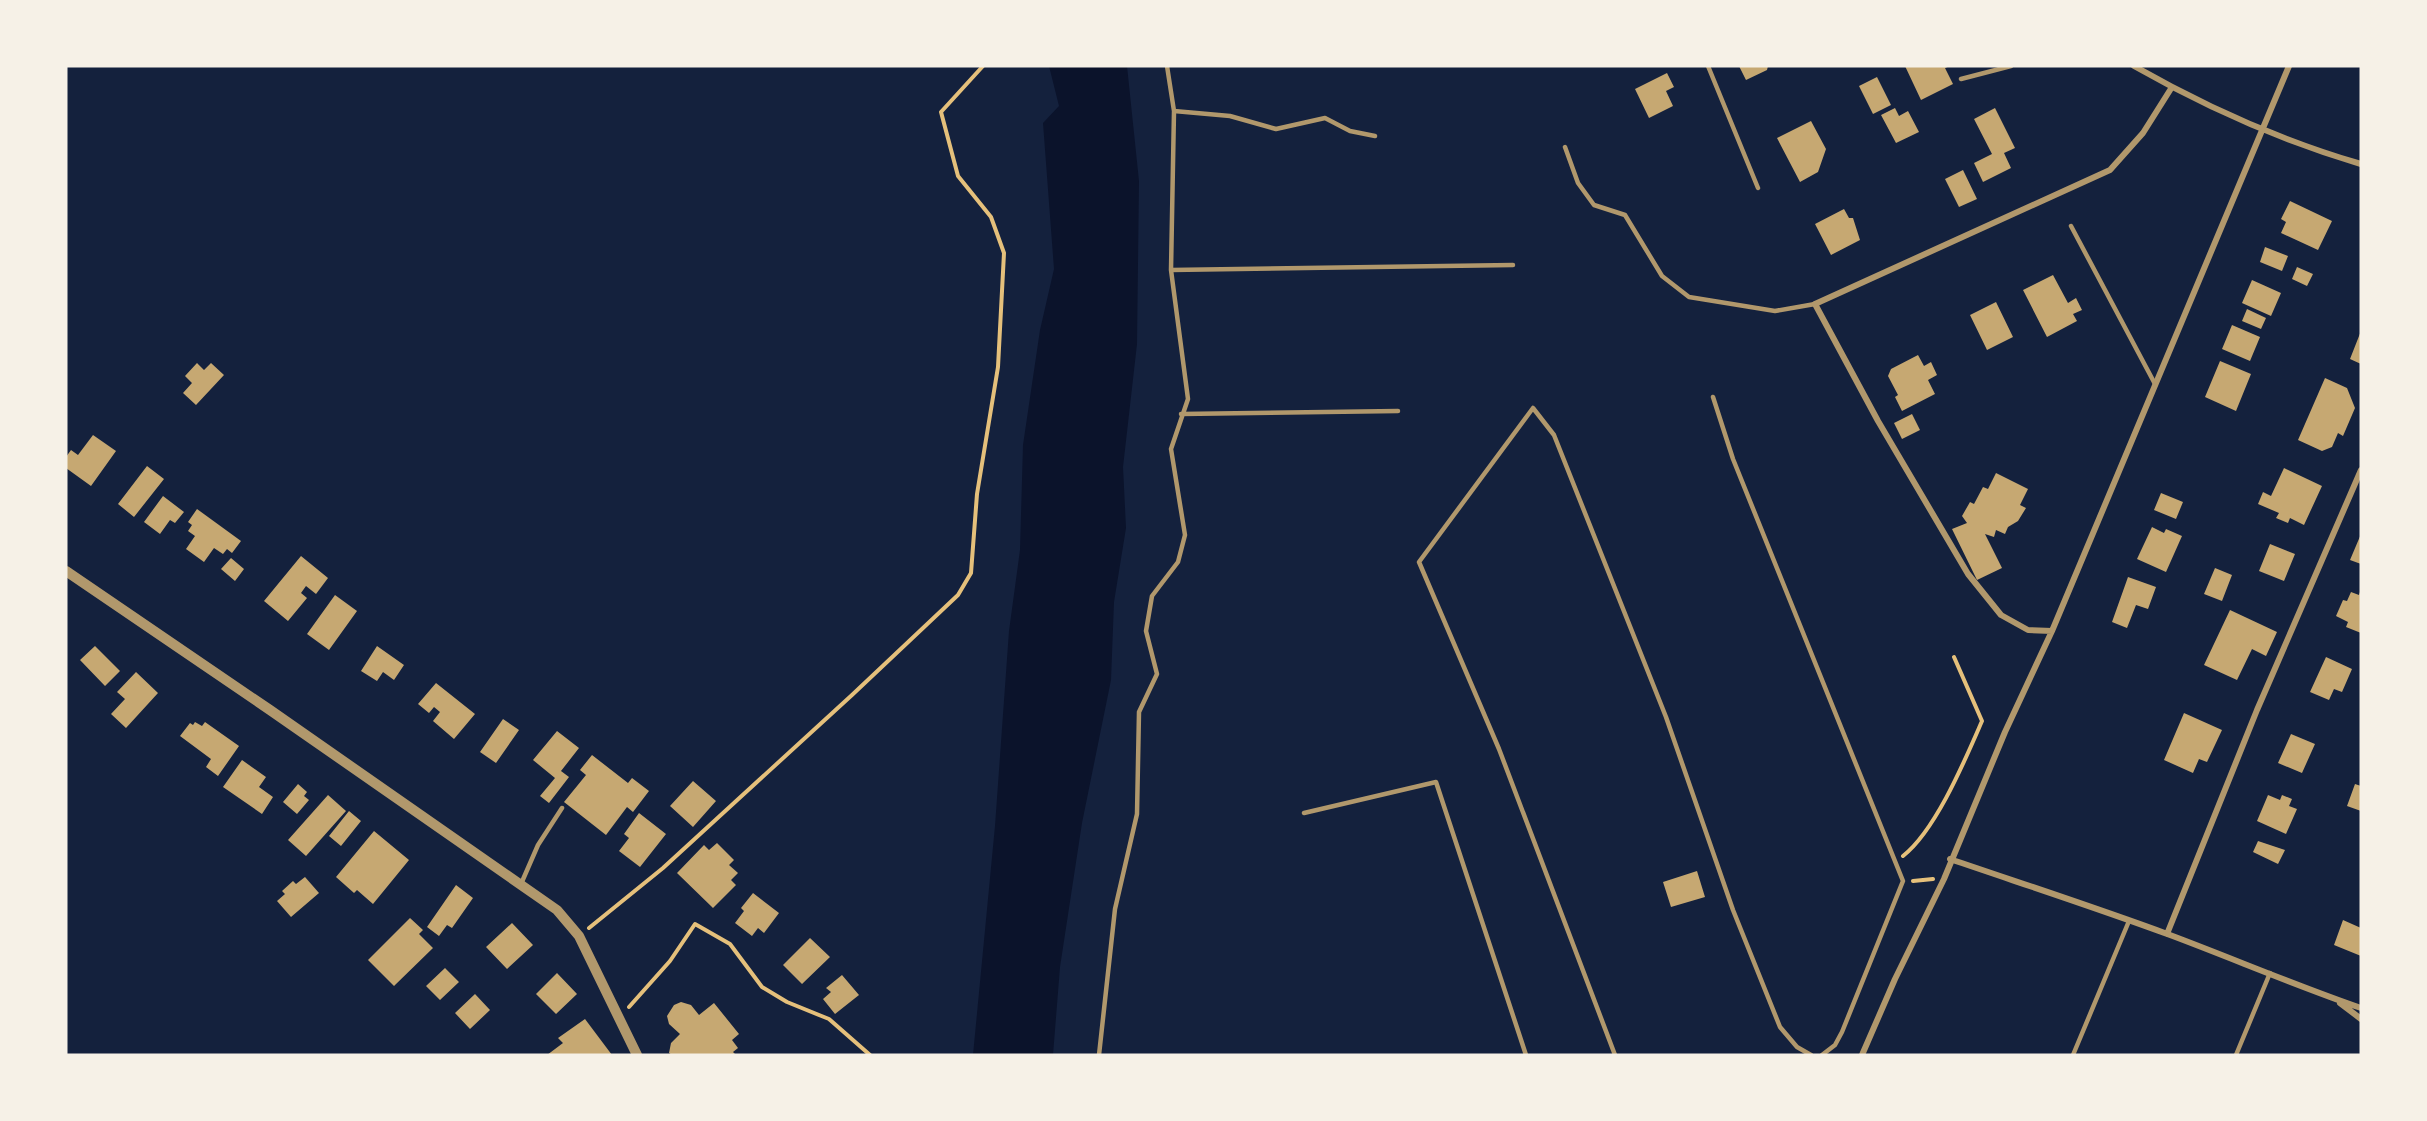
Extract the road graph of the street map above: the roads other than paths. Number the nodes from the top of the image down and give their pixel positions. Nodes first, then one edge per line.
1 (1167, 66) edge
2 (1708, 66) edge
3 (2011, 66) edge
4 (2134, 66) edge
5 (2289, 66) edge
6 (1961, 79) dead end
7 (2172, 87) junction
8 (1174, 111) junction
9 (2263, 128) junction
10 (1375, 136) dead end
11 (1565, 147) dead end
12 (2361, 164) edge
13 (1758, 188) dead end
14 (2071, 226) dead end
15 (1514, 265) dead end
16 (1171, 270) junction
17 (1815, 304) junction
18 (2156, 384) junction
19 (1713, 397) dead end
20 (1398, 411) dead end
21 (1181, 414) junction
22 (2361, 470) edge
23 (66, 571) edge
24 (2052, 631) junction
25 (562, 808) dead end
26 (1304, 813) dead end
27 (1950, 859) junction
28 (521, 884) junction
29 (2129, 921) junction
30 (2167, 934) junction
31 (2270, 973) junction
32 (2338, 1001) junction
33 (2361, 1007) edge
34 (2361, 1019) edge
35 (637, 1055) edge
36 (1100, 1055) edge
37 (1526, 1055) edge
38 (1615, 1055) edge
39 (1811, 1055) edge
40 (1822, 1055) edge
41 (1862, 1055) edge
42 (2073, 1055) edge
43 (2236, 1055) edge

1 - 8 lane
2 - 13 lane
3 - 6 lane
4 - 7 street
5 - 9 street
7 - 9 street
7 - 17 street
8 - 10 lane
8 - 16 lane
9 - 12 street
9 - 18 street
11 - 17 lane
14 - 18 lane
15 - 16 lane
16 - 21 lane
17 - 24 street
18 - 24 street
19 - 40 lane
20 - 21 lane
21 - 36 lane
22 - 30 street
23 - 28 street
24 - 27 street
25 - 28 lane
26 - 37 lane
27 - 29 street
27 - 41 street
28 - 35 street
29 - 30 street
29 - 42 lane
30 - 31 street
31 - 32 street
31 - 43 lane
32 - 33 street
32 - 34 street
38 - 39 lane

